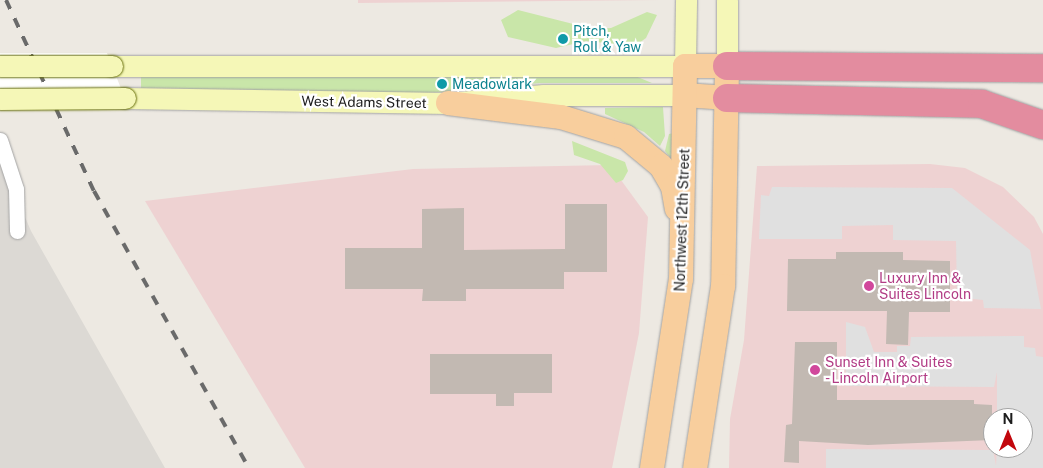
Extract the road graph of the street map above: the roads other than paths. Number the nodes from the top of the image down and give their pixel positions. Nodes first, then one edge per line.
1 (686, 0) edge
2 (727, 0) edge
3 (0, 66) edge
4 (685, 66) junction
5 (727, 66) junction
6 (1043, 68) edge
7 (685, 95) junction
8 (727, 98) junction
9 (0, 99) edge
10 (448, 103) junction
11 (1043, 126) edge
12 (0, 140) edge
13 (17, 231) dead end
14 (684, 240) junction
15 (652, 468) edge
16 (695, 468) edge

1 - 4 main road, Northwest 12th Street
2 - 5 main road
3 - 4 main road, bridge
4 - 5 main road
4 - 7 main road, Northwest 12th Street
5 - 6 highway
5 - 8 main road
7 - 8 main road, West Adams Street
7 - 10 main road, West Adams Street
7 - 14 main road, Northwest 12th Street
8 - 11 highway
8 - 16 main road
9 - 10 main road, West Adams Street, bridge
10 - 14 main road
12 - 13 street
14 - 15 main road, Northwest 12th Street

